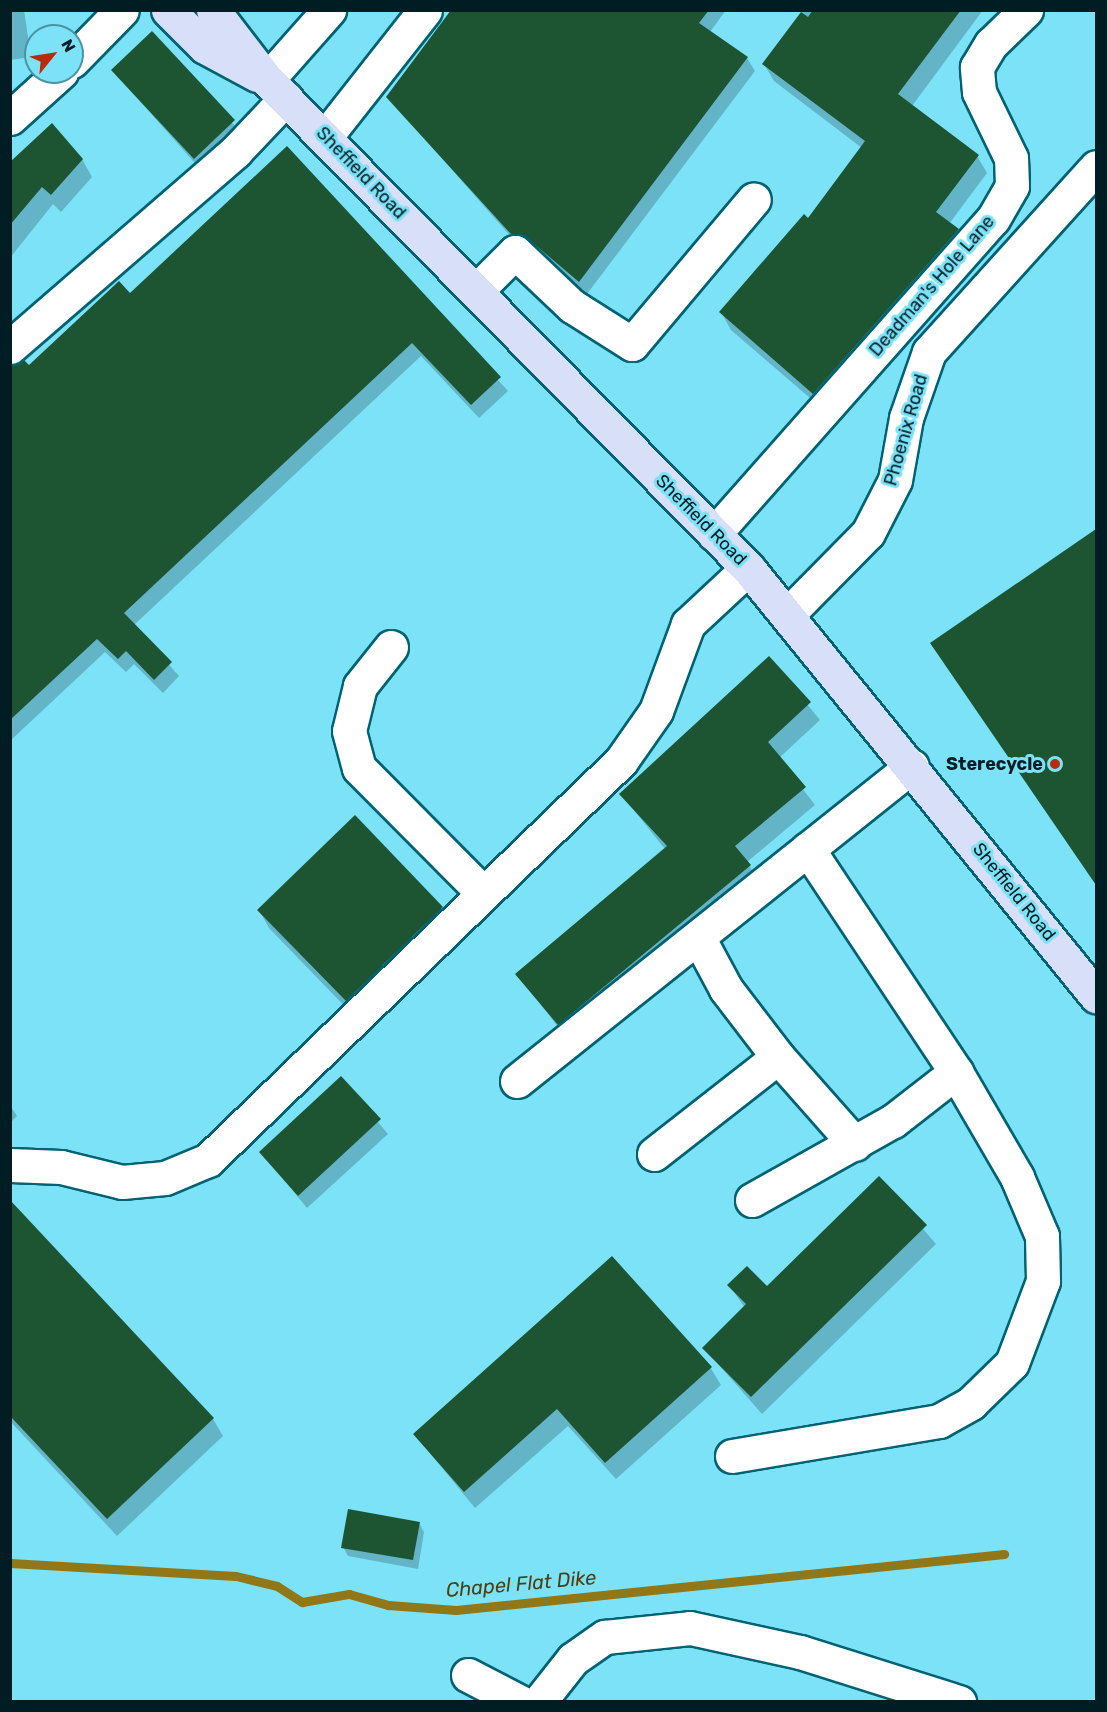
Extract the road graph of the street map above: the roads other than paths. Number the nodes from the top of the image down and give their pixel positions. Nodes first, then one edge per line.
1 (122, 10) edge
2 (168, 10) edge
3 (213, 10) edge
4 (329, 10) edge
5 (425, 10) edge
6 (1026, 10) edge
7 (84, 49) edge
8 (47, 84) edge
9 (276, 89) junction
10 (10, 118) edge
11 (326, 136) junction
12 (1096, 167) edge
13 (754, 199) dead end
14 (477, 291) junction
15 (10, 347) edge
16 (714, 534) junction
17 (748, 568) junction
18 (789, 614) junction
19 (391, 647) dead end
20 (912, 766) junction
21 (808, 849) junction
22 (484, 894) junction
23 (698, 937) junction
24 (1096, 996) edge
25 (778, 1057) junction
26 (956, 1072) junction
27 (517, 1081) dead end
28 (855, 1144) junction
29 (654, 1154) dead end
30 (10, 1165) edge
31 (752, 1200) dead end
32 (732, 1456) dead end
33 (468, 1675) dead end
34 (530, 1701) edge
35 (959, 1701) edge

1 - 7 street
2 - 9 main road, Sheffield Road
3 - 9 main road, Sheffield Road
4 - 9 street
5 - 11 street
6 - 16 street, Deadman's Hole Lane
8 - 10 street
9 - 11 main road, Sheffield Road
9 - 15 street
11 - 14 main road, Sheffield Road
12 - 18 street, Phoenix Road
13 - 14 street
14 - 16 main road, Sheffield Road
16 - 17 main road, Sheffield Road
17 - 18 main road, Sheffield Road
17 - 22 street
18 - 20 main road, Sheffield Road
19 - 22 street
20 - 21 street
20 - 24 main road, Sheffield Road
21 - 23 street
21 - 26 street
22 - 30 street
23 - 25 street
23 - 27 street
25 - 28 street
25 - 29 street
26 - 28 street
26 - 32 street
28 - 31 street
33 - 34 street
34 - 35 street

